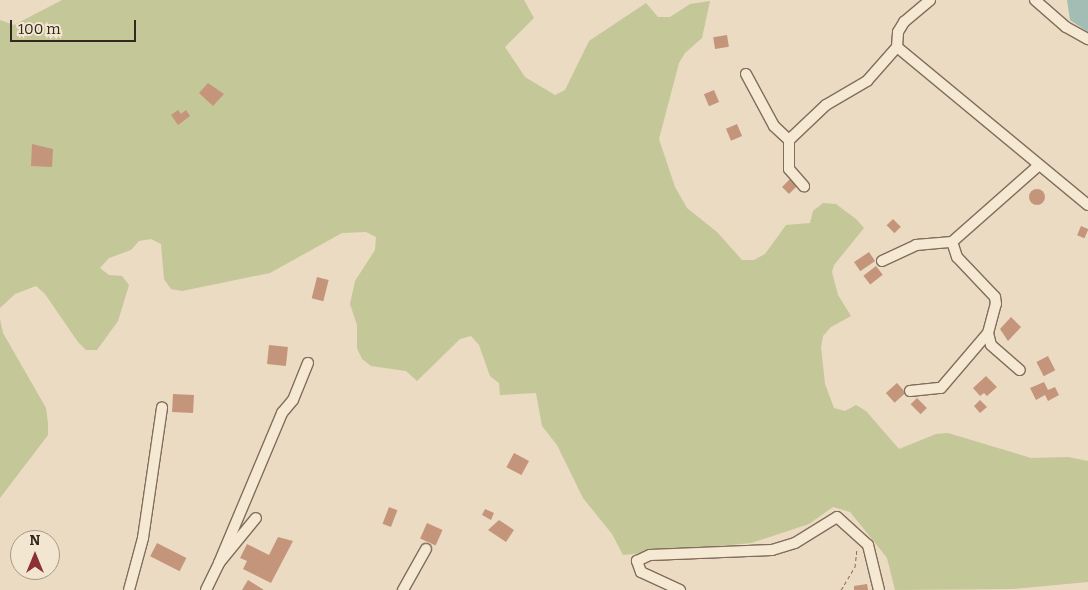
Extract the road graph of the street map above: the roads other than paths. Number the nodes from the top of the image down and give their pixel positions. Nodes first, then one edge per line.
1 (930, 0) edge
2 (1035, 0) edge
3 (1088, 39) edge
4 (897, 46) junction
5 (746, 74) dead end
6 (789, 140) junction
7 (1039, 165) junction
8 (804, 186) dead end
9 (1088, 205) edge
10 (952, 242) junction
11 (882, 261) dead end
12 (988, 332) junction
13 (308, 363) dead end
14 (1020, 370) dead end
15 (910, 392) dead end
16 (162, 407) dead end
17 (256, 518) dead end
18 (426, 549) dead end
19 (219, 563) junction
20 (129, 590) edge
21 (206, 590) edge
22 (403, 590) edge
23 (680, 590) edge
24 (880, 590) edge

1 - 4 street
2 - 3 street
4 - 6 street
4 - 7 street
5 - 6 street
6 - 8 street
7 - 9 street
7 - 10 street
10 - 11 street
10 - 12 street
12 - 14 street
12 - 15 street
13 - 19 street
16 - 20 street
17 - 19 street
18 - 22 street
19 - 21 street
23 - 24 street

